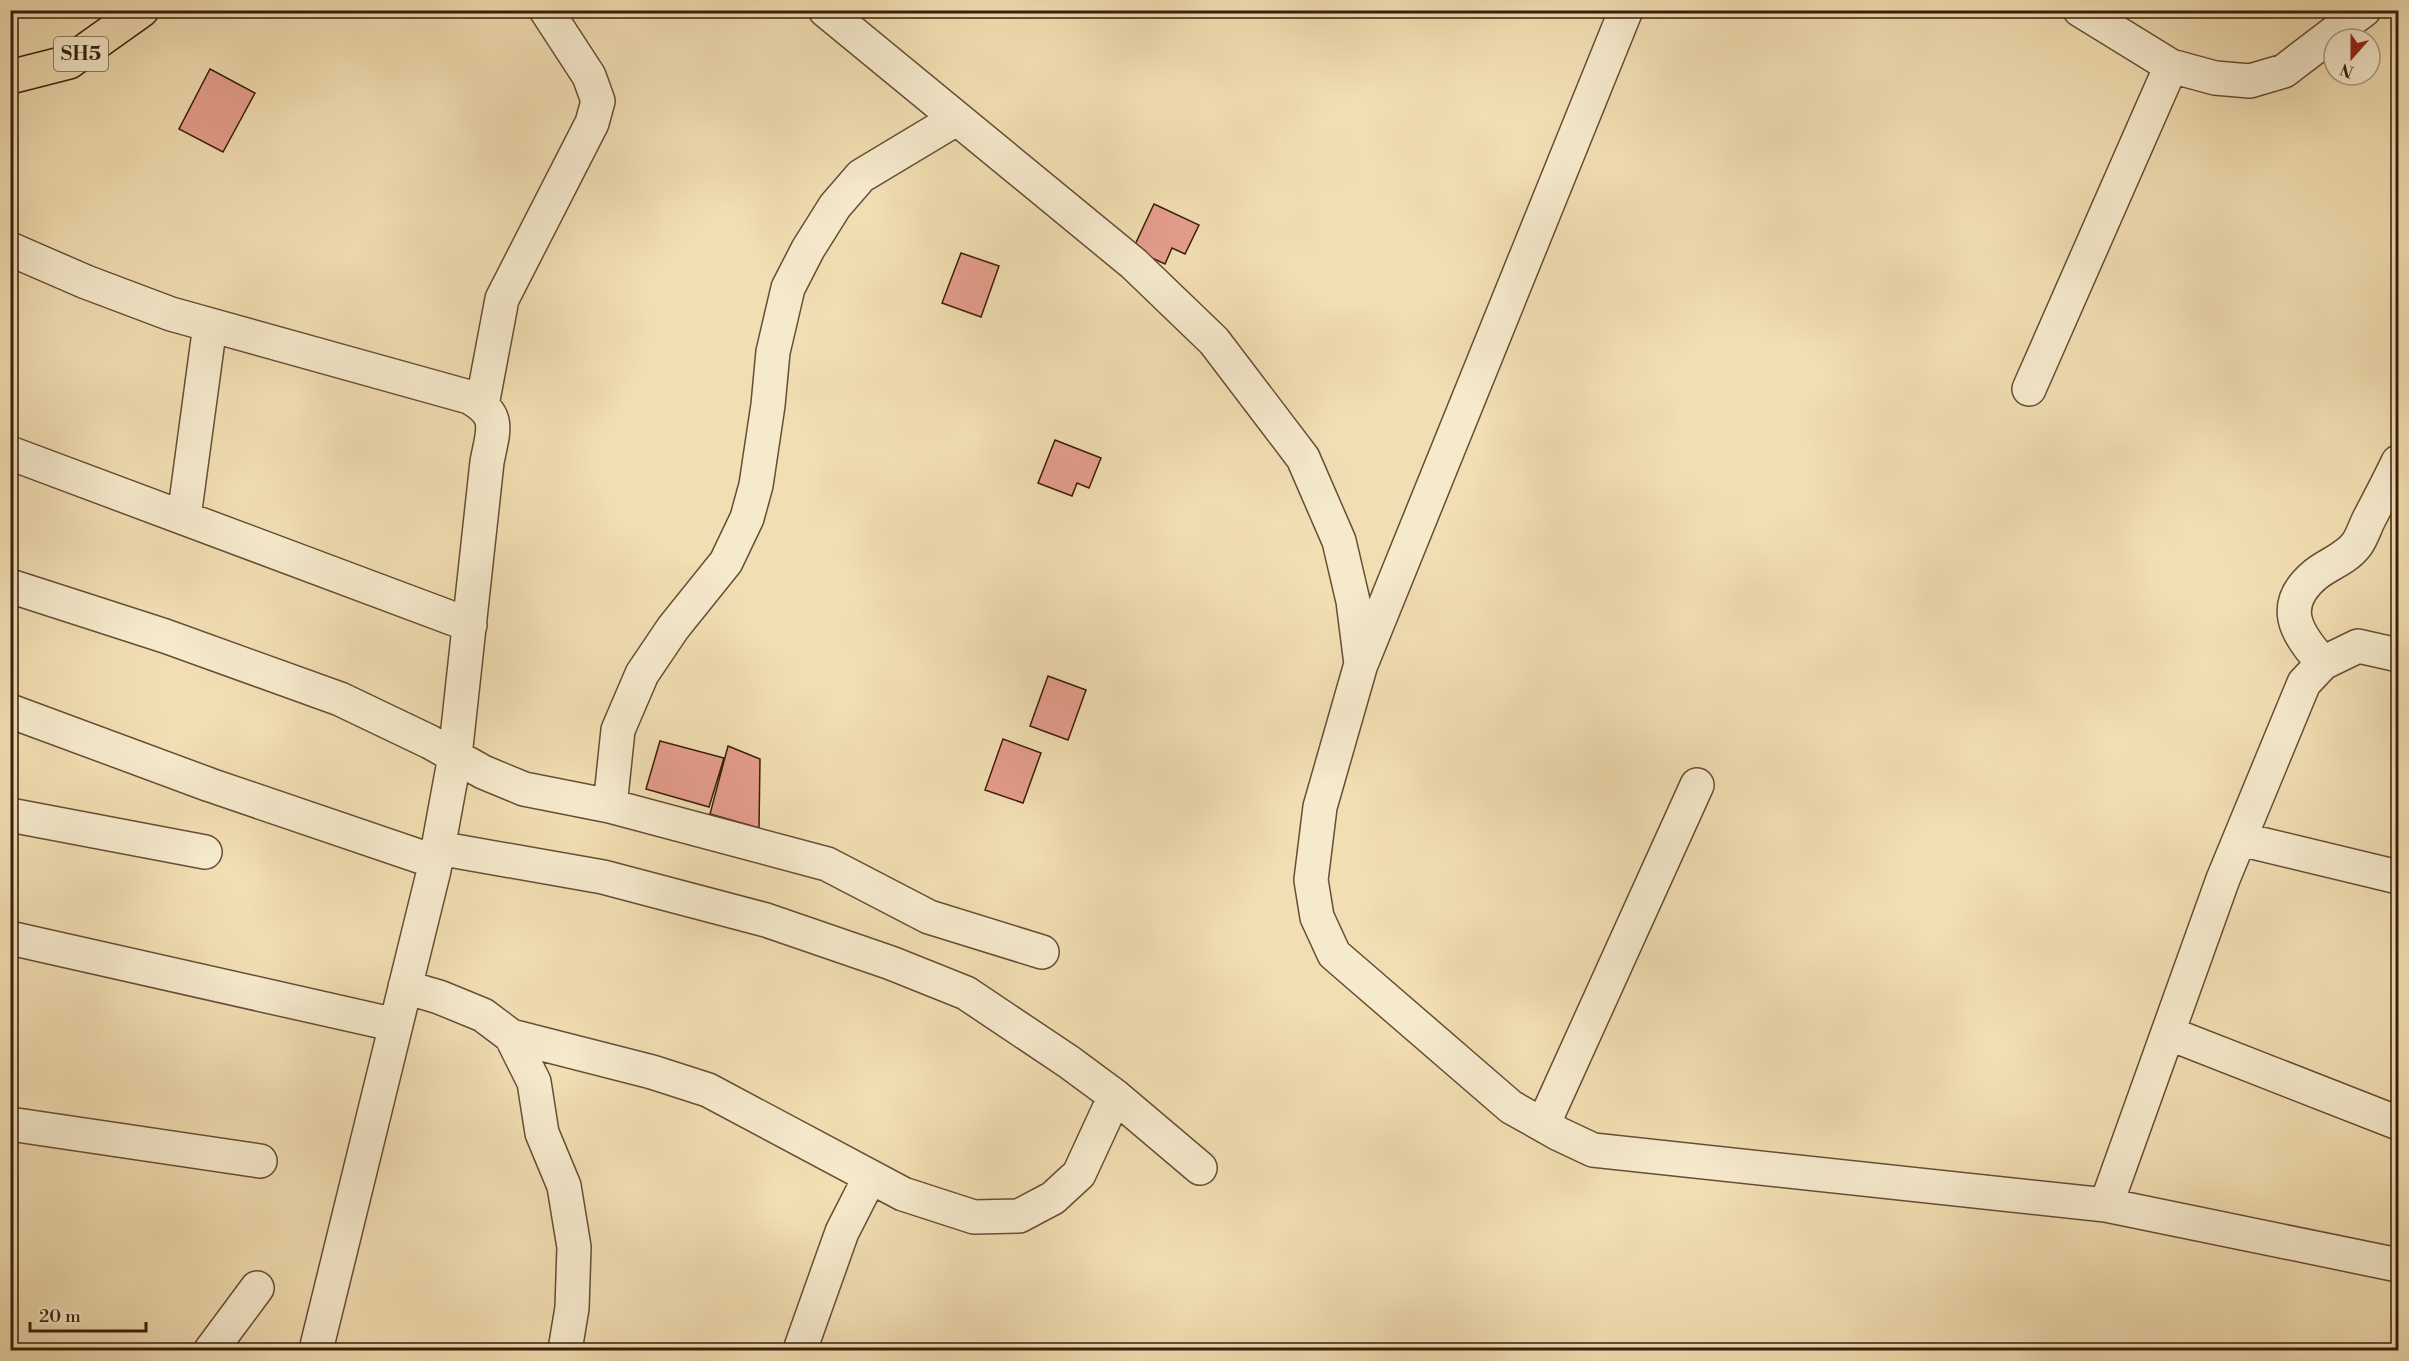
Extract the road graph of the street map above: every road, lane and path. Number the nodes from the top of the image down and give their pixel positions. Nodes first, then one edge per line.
1 (142, 10) edge
2 (546, 10) edge
3 (825, 10) edge
4 (1626, 10) edge
5 (2080, 10) edge
6 (2364, 10) edge
7 (2171, 66) junction
8 (10, 77) edge
9 (956, 119) junction
10 (10, 249) edge
11 (210, 325) junction
12 (2029, 388) dead end
13 (482, 405) junction
14 (10, 453) edge
15 (2398, 462) edge
16 (184, 518) junction
17 (10, 586) edge
18 (470, 625) junction
19 (2398, 631) edge
20 (2358, 646) junction
21 (2398, 655) edge
22 (2323, 663) junction
23 (1361, 664) junction
24 (10, 711) edge
25 (455, 756) junction
26 (1697, 785) dead end
27 (610, 806) junction
28 (10, 815) edge
29 (2240, 840) junction
30 (205, 852) dead end
31 (437, 855) junction
32 (2398, 877) edge
33 (10, 938) edge
34 (1042, 952) dead end
35 (405, 987) junction
36 (396, 1025) junction
37 (2168, 1032) junction
38 (511, 1036) junction
39 (1115, 1096) junction
40 (2398, 1123) edge
41 (10, 1124) edge
42 (1543, 1125) junction
43 (260, 1161) dead end
44 (1200, 1167) dead end
45 (870, 1177) junction
46 (2106, 1205) junction
47 (2398, 1265) edge
48 (257, 1288) dead end
49 (211, 1350) edge
50 (315, 1350) edge
51 (565, 1350) edge
52 (800, 1350) edge

1 - 8 main road, SH5
2 - 13 street
3 - 9 street
4 - 23 street
5 - 7 street
6 - 7 street
7 - 12 street
9 - 23 street
9 - 27 street
10 - 11 street
11 - 13 street
11 - 16 street
13 - 18 street
14 - 16 street
15 - 22 street
16 - 18 street
17 - 25 street
18 - 25 street
19 - 20 street
20 - 21 street
20 - 22 street
22 - 29 street
23 - 42 street
24 - 31 street
25 - 27 street
25 - 31 street
26 - 42 street
27 - 34 street
28 - 30 street
29 - 32 street
29 - 37 street
31 - 35 street
31 - 39 street
33 - 36 street
35 - 36 street
35 - 38 street
36 - 50 street
37 - 40 street
37 - 46 street
38 - 45 street
38 - 51 street
39 - 44 street
39 - 45 street
41 - 43 street
42 - 46 street
45 - 52 street
46 - 47 street
48 - 49 street

